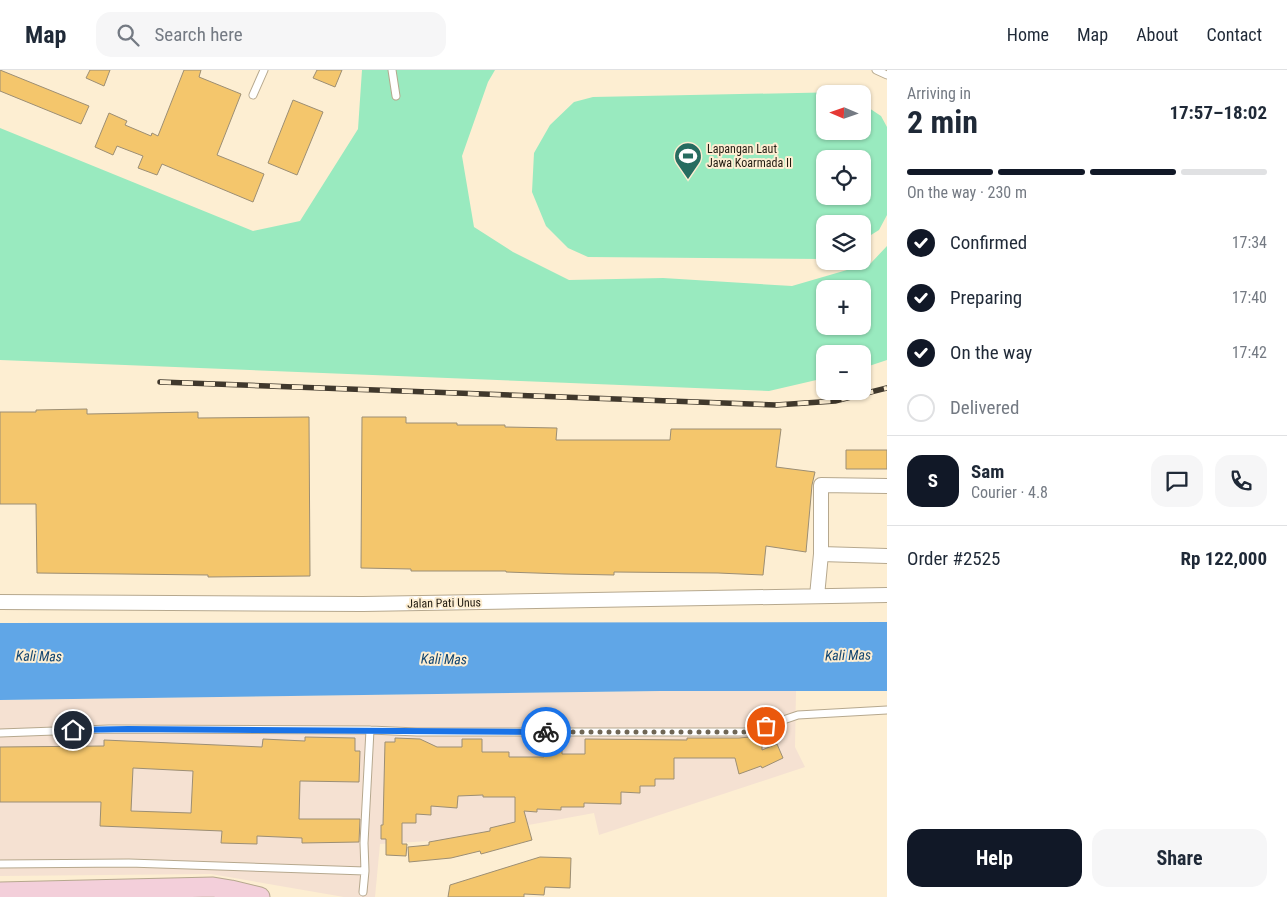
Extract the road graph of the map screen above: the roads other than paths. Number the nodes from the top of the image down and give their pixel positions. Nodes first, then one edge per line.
1 (264, 70) edge
2 (392, 70) edge
3 (876, 70) edge
4 (887, 75) edge
5 (253, 96) dead end
6 (396, 96) dead end
7 (887, 486) edge
8 (821, 554) junction
9 (887, 556) edge
10 (887, 595) edge
11 (817, 596) junction
12 (0, 602) edge
13 (887, 710) edge
14 (370, 730) junction
15 (0, 733) edge
16 (0, 864) edge
17 (365, 871) junction
18 (0, 892) edge
19 (363, 892) dead end
20 (252, 896) edge

1 - 5 lane
2 - 6 lane
3 - 4 lane
7 - 8 street
8 - 9 street
8 - 11 street
10 - 11 street, Jalan Pati Unus
11 - 12 street, Jalan Pati Unus
13 - 14 lane
14 - 15 lane
14 - 17 lane
16 - 17 lane
17 - 19 lane
18 - 20 street

